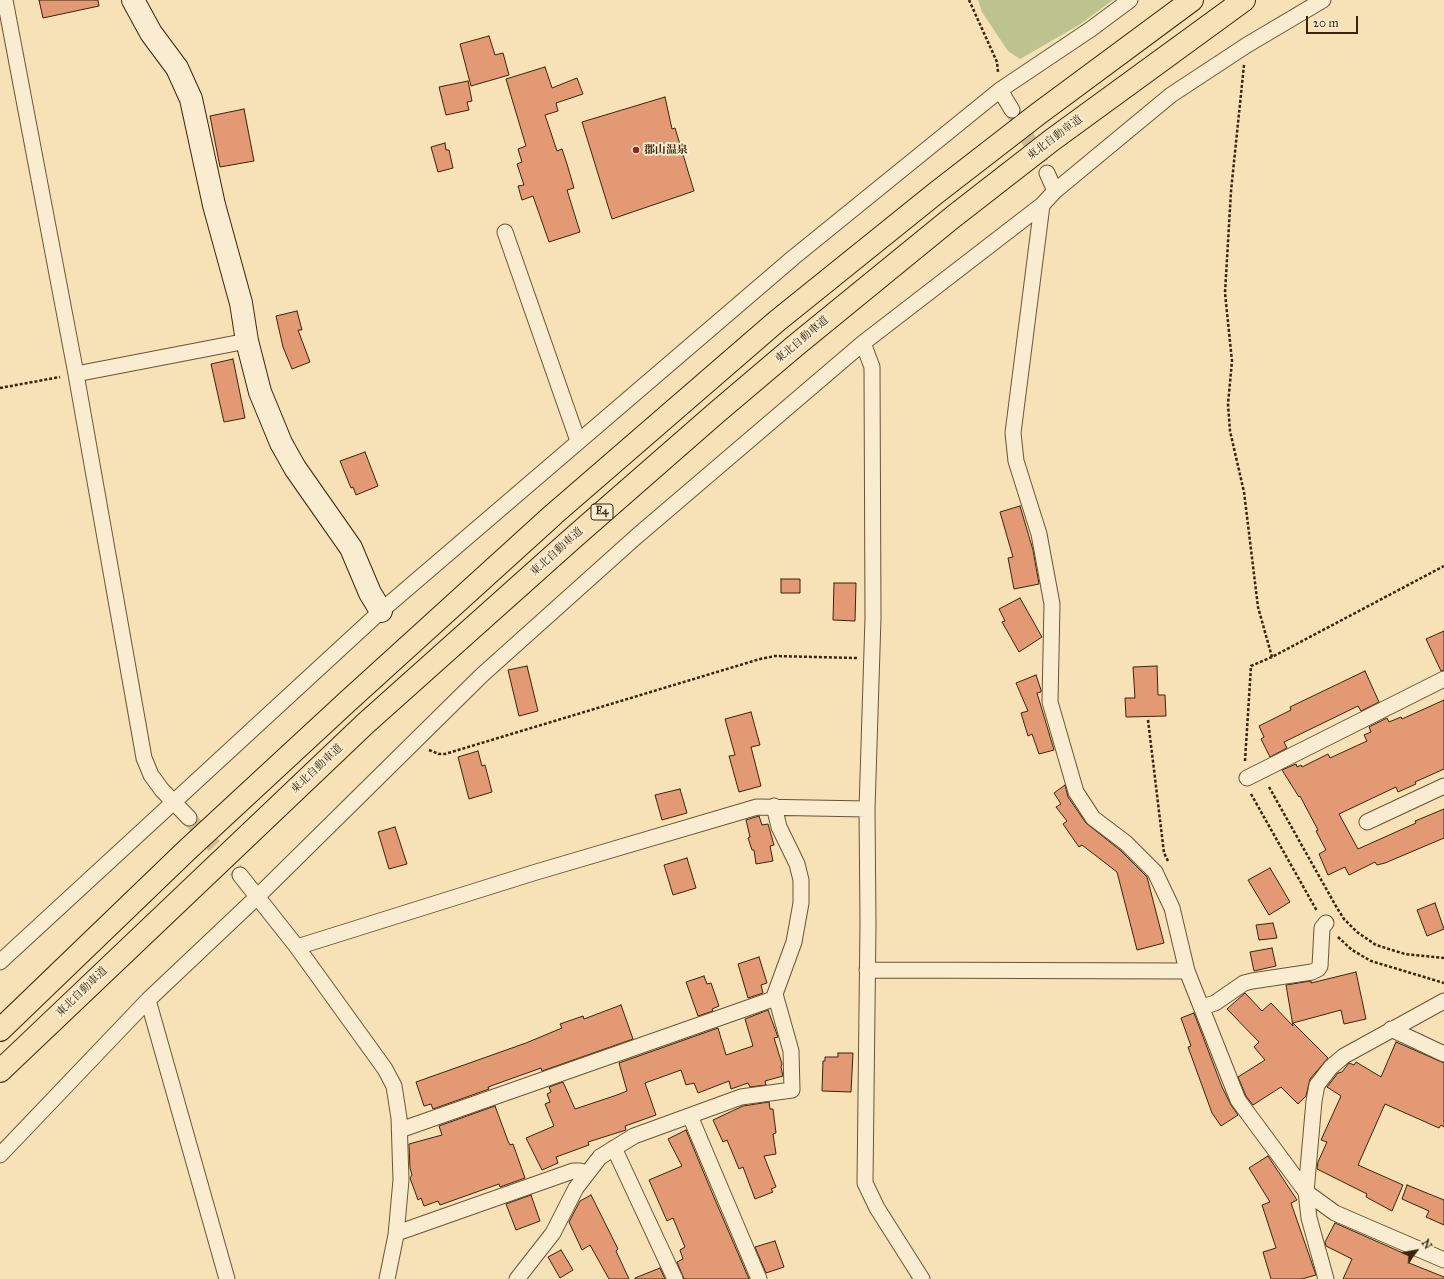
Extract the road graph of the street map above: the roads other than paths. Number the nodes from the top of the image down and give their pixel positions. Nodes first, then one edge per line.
1 (5, 0) edge
2 (132, 0) edge
3 (1130, 0) edge
4 (1192, 0) edge
5 (1244, 0) edge
6 (1323, 0) edge
7 (1000, 90) junction
8 (1012, 110) tunnel mouth
9 (1047, 173) tunnel mouth
10 (1055, 191) junction
11 (1042, 205) junction
12 (505, 232) dead end
13 (247, 341) junction
14 (863, 343) junction
15 (76, 374) junction
16 (578, 441) junction
17 (381, 611) junction
18 (1444, 679) edge
19 (1247, 778) road end
20 (1444, 786) edge
21 (174, 803) junction
22 (774, 806) junction
23 (867, 809) junction
24 (189, 818) tunnel mouth
25 (1367, 822) dead end
26 (240, 875) tunnel mouth
27 (257, 897) junction
28 (1326, 923) road end
29 (297, 946) junction
30 (0, 962) edge
31 (867, 970) junction
32 (1187, 971) junction
33 (776, 998) junction
34 (148, 1000) junction
35 (1444, 1001) edge
36 (1202, 1007) junction
37 (1391, 1029) junction
38 (0, 1030) edge
39 (1444, 1054) edge
40 (0, 1071) edge
41 (690, 1116) junction
42 (400, 1130) junction
43 (614, 1148) junction
44 (0, 1155) edge
45 (587, 1174) junction
46 (1306, 1192) junction
47 (396, 1233) junction
48 (1444, 1260) edge
49 (523, 1276) edge
50 (227, 1279) edge
51 (387, 1279) edge
52 (675, 1279) edge
53 (759, 1279) edge
54 (922, 1279) edge
55 (1326, 1279) edge

1 - 15 street
2 - 13 street
3 - 7 street
4 - 38 highway, E4
5 - 40 highway, 東北自動車道 / E4
6 - 10 street
7 - 8 street
7 - 16 street
9 - 10 street
10 - 11 street
11 - 14 street
11 - 32 street
12 - 16 street
13 - 15 street
13 - 17 street
14 - 23 street
14 - 27 street
15 - 21 street
16 - 17 street
17 - 21 street
18 - 19 street
20 - 25 street
21 - 24 street
21 - 30 street
22 - 23 street
22 - 29 street
22 - 33 street
23 - 31 street
26 - 27 street
27 - 29 street
27 - 34 street
28 - 36 street
29 - 42 street
31 - 32 street
31 - 54 street
32 - 36 street
33 - 41 street
33 - 42 street
34 - 44 street
34 - 50 street
35 - 37 street
36 - 46 street
37 - 39 street
37 - 46 street
41 - 43 street
41 - 53 street
42 - 47 street
43 - 45 street
43 - 52 street
45 - 47 street
45 - 49 street
46 - 48 street
46 - 55 street
47 - 51 street

